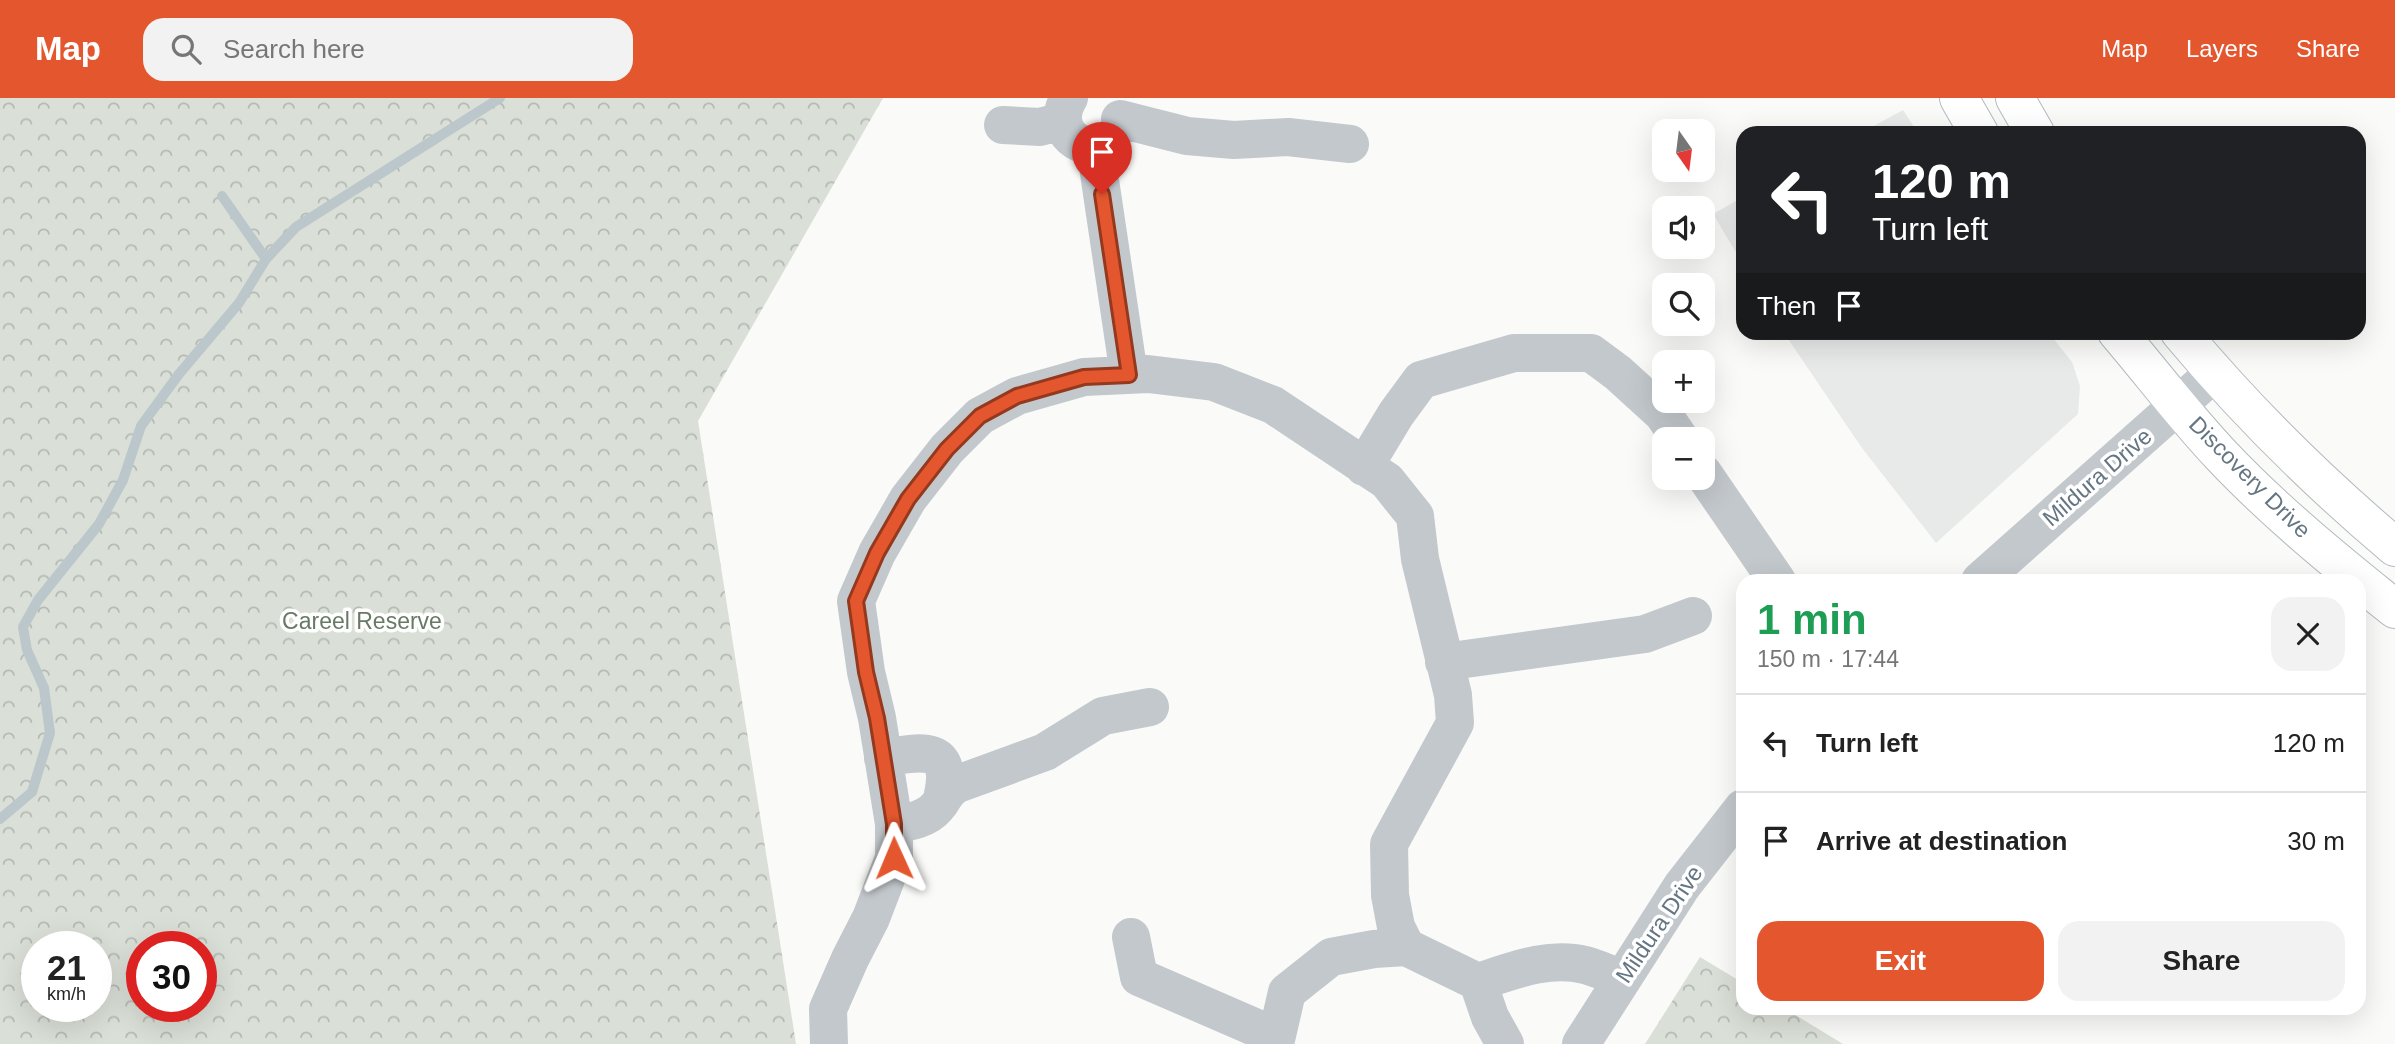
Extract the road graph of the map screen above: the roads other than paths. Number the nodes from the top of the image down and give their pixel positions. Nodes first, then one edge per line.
1 (1959, 98) edge
2 (2015, 98) edge
3 (1116, 108) edge
4 (1065, 110) edge
5 (1003, 125) dead end
6 (1975, 126) edge
7 (2031, 126) edge
8 (1350, 144) dead end
9 (1091, 146) junction
10 (2124, 340) edge
11 (2187, 340) edge
12 (2214, 373) junction
13 (1129, 375) junction
14 (2179, 405) junction
15 (1671, 427) edge
16 (1364, 467) junction
17 (1715, 490) edge
18 (2395, 547) edge
19 (1772, 574) edge
20 (1988, 574) edge
21 (2352, 574) edge
22 (2366, 585) edge
23 (2395, 609) edge
24 (1693, 616) dead end
25 (1444, 662) junction
26 (1150, 707) dead end
27 (883, 758) junction
28 (943, 794) junction
29 (1736, 817) edge
30 (894, 824) junction
31 (1130, 937) dead end
32 (1406, 947) junction
33 (1621, 978) junction
34 (1478, 982) junction
35 (1275, 1040) edge
36 (829, 1044) edge
37 (1505, 1044) edge
38 (1581, 1044) edge

1 - 6 main road
2 - 7 main road
3 - 8 street
3 - 9 street
4 - 5 street
4 - 9 street
9 - 13 street
10 - 14 main road, Discovery Drive
11 - 12 main road, Discovery Drive
12 - 14 street, Mildura Drive
12 - 18 main road, Discovery Drive
13 - 16 street
13 - 27 street
14 - 20 street, Mildura Drive
14 - 21 main road, Discovery Drive
15 - 16 street
16 - 25 street
17 - 19 street
22 - 23 main road, Discovery Drive
24 - 25 street
25 - 32 street
26 - 28 street
27 - 28 street
27 - 30 street
28 - 30 street
29 - 33 street, Mildura Drive
30 - 36 street
31 - 35 street
32 - 34 street
32 - 35 street
33 - 34 street
33 - 38 street, Mildura Drive
34 - 37 street

